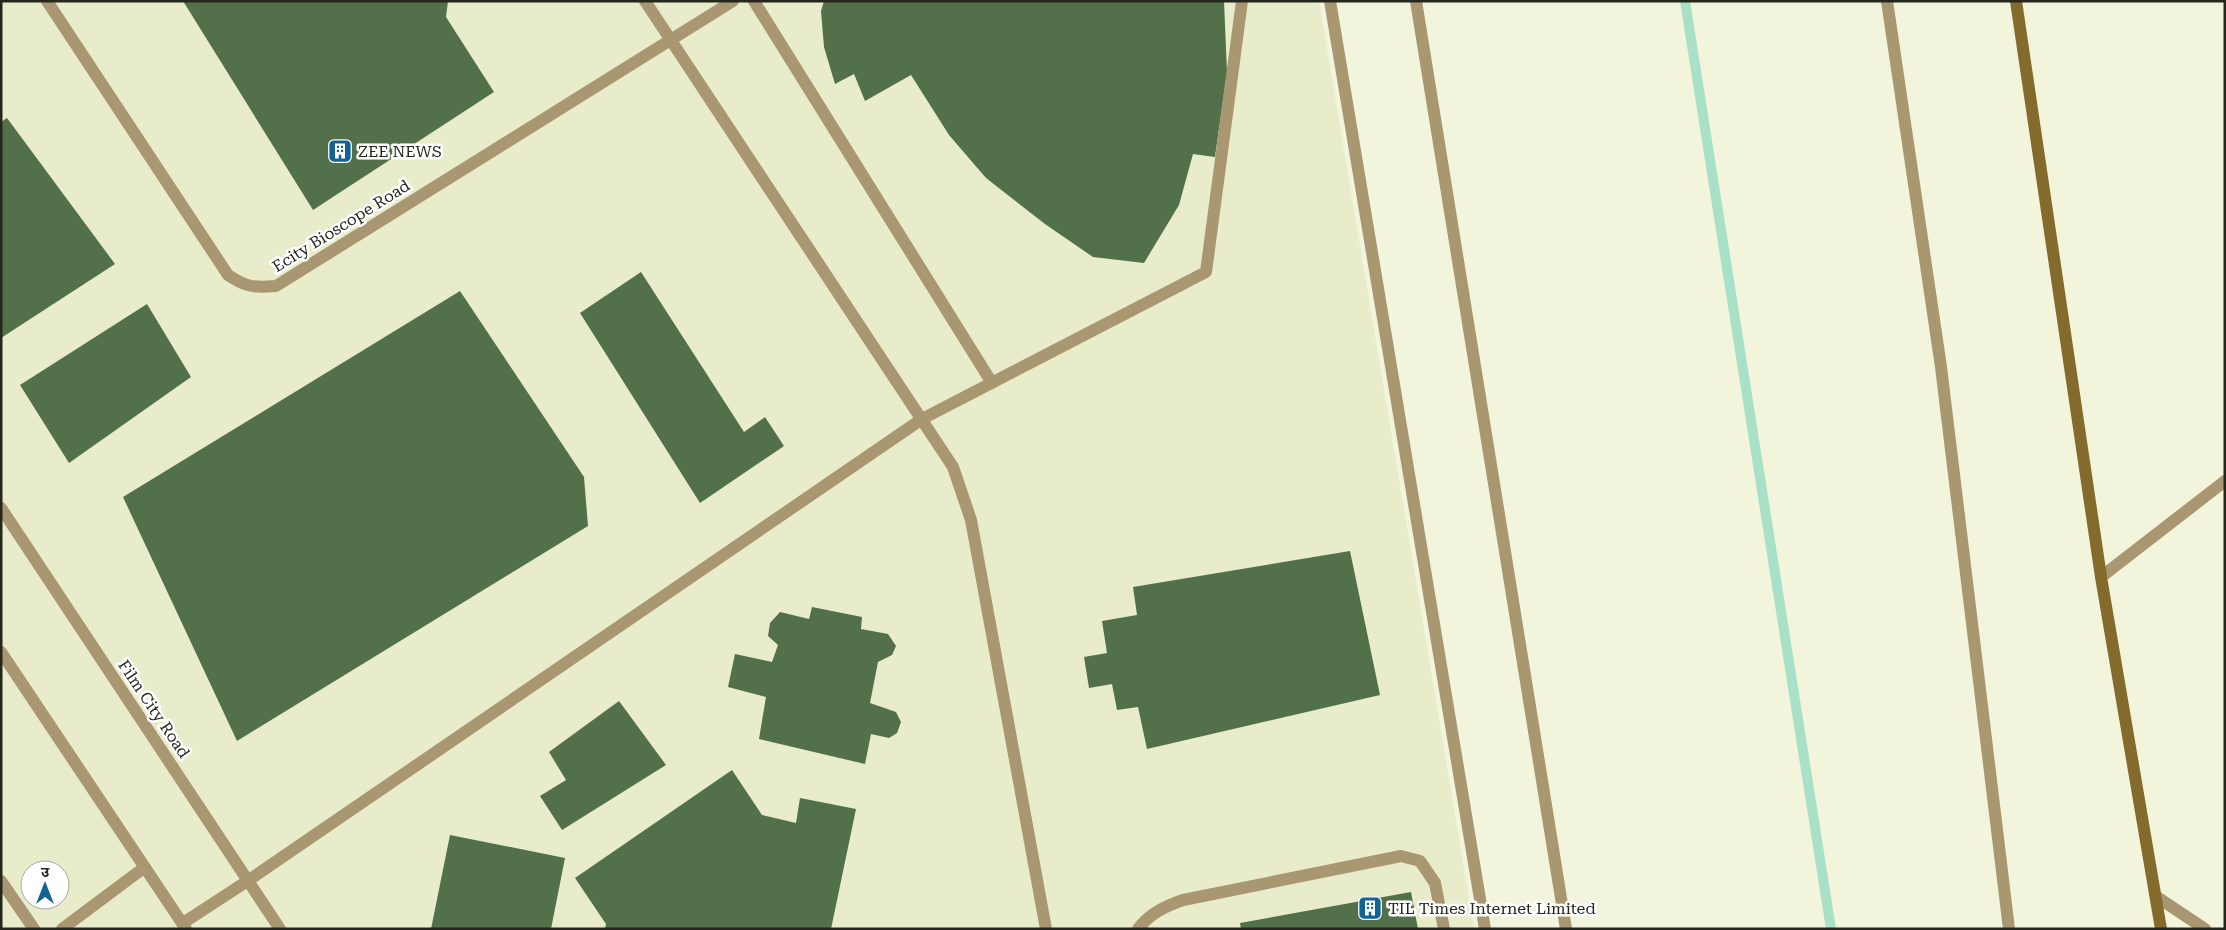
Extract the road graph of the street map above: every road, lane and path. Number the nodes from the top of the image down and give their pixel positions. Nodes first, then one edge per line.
1 (47, 1) edge
2 (645, 1) edge
3 (733, 1) edge
4 (754, 1) edge
5 (1242, 1) edge
6 (1330, 1) edge
7 (1416, 1) edge
8 (1887, 1) edge
9 (2016, 1) edge
10 (670, 40) junction
11 (992, 383) junction
12 (922, 419) junction
13 (2225, 481) edge
14 (1, 508) edge
15 (2101, 577) junction
16 (1, 652) edge
17 (145, 867) junction
18 (1, 880) edge
19 (249, 880) junction
20 (2157, 897) junction
21 (184, 926) edge
22 (34, 929) edge
23 (62, 929) edge
24 (280, 929) edge
25 (1046, 929) edge
26 (1138, 929) edge
27 (1444, 929) edge
28 (1485, 929) edge
29 (1566, 929) edge
30 (2009, 929) edge
31 (2161, 929) edge
32 (2205, 929) edge

1 - 10 street, Ecity Bioscope Road
2 - 10 street
3 - 10 street, Ecity Bioscope Road
4 - 11 street
5 - 11 street
6 - 28 street
7 - 29 street
8 - 30 street
9 - 15 street
10 - 12 street
11 - 12 street
12 - 19 street
12 - 25 street
13 - 15 street
14 - 19 street, Film City Road
15 - 20 street
16 - 17 street
17 - 21 street
17 - 23 street
18 - 22 street
19 - 21 street
19 - 24 street, Film City Road
20 - 31 street
20 - 32 street
26 - 27 street

